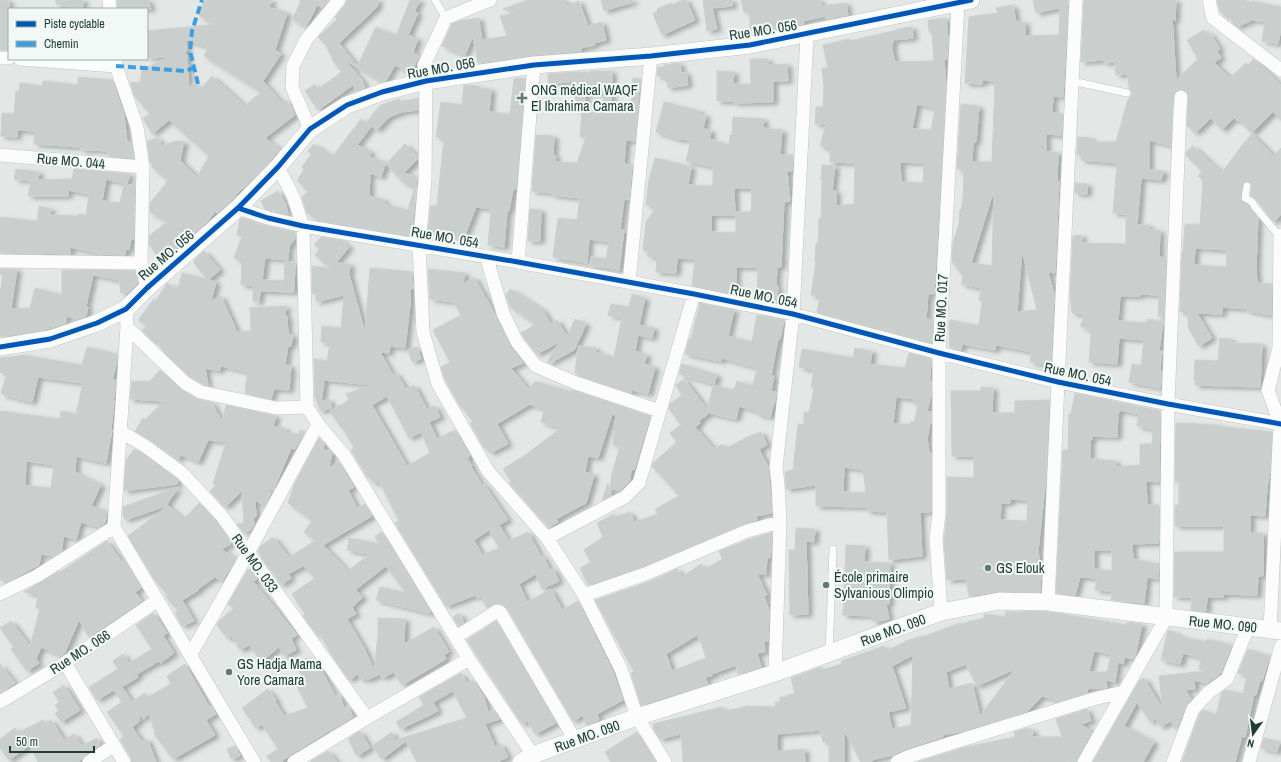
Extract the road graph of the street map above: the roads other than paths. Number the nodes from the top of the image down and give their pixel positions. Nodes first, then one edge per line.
1 (339, 0) edge
2 (435, 0) edge
3 (490, 0) edge
4 (1076, 0) edge
5 (1209, 0) edge
6 (964, 2) edge
7 (446, 18) junction
8 (807, 35) junction
9 (651, 56) junction
10 (44, 60) edge
11 (116, 63) edge
12 (534, 65) junction
13 (1281, 70) edge
14 (426, 81) junction
15 (1072, 81) junction
16 (1128, 93) dead end
17 (1181, 97) dead end
18 (310, 129) junction
19 (0, 156) edge
20 (143, 167) junction
21 (278, 167) junction
22 (1247, 186) dead end
23 (238, 208) junction
24 (303, 226) junction
25 (1280, 236) edge
26 (419, 245) junction
27 (486, 256) junction
28 (0, 261) edge
29 (518, 262) junction
30 (141, 263) junction
31 (629, 282) junction
32 (147, 288) junction
33 (694, 294) junction
34 (126, 309) junction
35 (793, 314) junction
36 (127, 327) junction
37 (0, 347) edge
38 (939, 353) junction
39 (1058, 382) junction
40 (1168, 404) junction
41 (307, 408) junction
42 (660, 411) junction
43 (318, 424) junction
44 (1280, 424) edge
45 (120, 431) junction
46 (1278, 498) edge
47 (780, 522) junction
48 (114, 527) junction
49 (546, 538) junction
50 (833, 550) dead end
51 (248, 553) junction
52 (0, 594) edge
53 (584, 594) junction
54 (158, 600) junction
55 (1048, 602) junction
56 (941, 612) junction
57 (1166, 618) junction
58 (1248, 627) junction
59 (1276, 630) edge
60 (456, 637) junction
61 (1281, 646) edge
62 (829, 653) junction
63 (190, 654) junction
64 (469, 659) junction
65 (64, 663) junction
66 (775, 673) junction
67 (1123, 692) junction
68 (0, 702) edge
69 (638, 717) junction
70 (367, 718) junction
71 (575, 740) junction
72 (113, 746) junction
73 (527, 759) edge
74 (89, 762) edge
75 (124, 762) edge
76 (254, 762) edge
77 (294, 762) edge
78 (665, 762) edge
79 (897, 762) edge
80 (1084, 762) edge
81 (1173, 762) edge
82 (1249, 762) edge

1 - 18 street
2 - 7 lane
3 - 7 street
4 - 15 street
5 - 13 street
6 - 8 street, Rue MO. 056
6 - 38 street, Rue MO. 017
7 - 14 street
8 - 9 street, Rue MO. 056
8 - 35 street
9 - 12 street, Rue MO. 056
9 - 31 street
10 - 11 street
11 - 20 street
12 - 14 street, Rue MO. 056
12 - 29 street
14 - 18 street, Rue MO. 056
14 - 26 street
15 - 16 lane
15 - 39 street
17 - 40 street
18 - 21 street, Rue MO. 056
19 - 20 street, Rue MO. 044
20 - 30 street
21 - 23 street, Rue MO. 056
21 - 24 street
22 - 25 lane
23 - 24 street, Rue MO. 054
23 - 32 street, Rue MO. 056
24 - 26 street, Rue MO. 054
24 - 41 street
25 - 44 street
26 - 27 street, Rue MO. 054
26 - 49 street
27 - 29 street, Rue MO. 054
27 - 42 street
28 - 30 street
29 - 31 street, Rue MO. 054
30 - 32 street
31 - 33 street, Rue MO. 054
32 - 34 street, Rue MO. 056
33 - 35 street, Rue MO. 054
33 - 42 street
34 - 36 street
34 - 37 street, Rue MO. 056
35 - 38 street, Rue MO. 054
35 - 47 street
36 - 41 street
36 - 45 street
38 - 39 street, Rue MO. 054
38 - 56 street, Rue MO. 017
39 - 40 street, Rue MO. 054
39 - 55 street
40 - 44 street, Rue MO. 054
40 - 57 street
41 - 43 street
42 - 49 street
43 - 51 street
43 - 60 street
44 - 46 street
45 - 48 street
45 - 51 street, Rue MO. 033
46 - 59 street
47 - 53 street
47 - 66 street
48 - 52 street
48 - 54 street
49 - 53 street
50 - 62 lane
51 - 63 street
51 - 70 street, Rue MO. 033
53 - 69 street
54 - 63 street
54 - 65 street, Rue MO. 066
55 - 56 street, Rue MO. 090
55 - 57 street, Rue MO. 090
56 - 62 street, Rue MO. 090
57 - 58 street, Rue MO. 090
57 - 67 street
58 - 59 street, Rue MO. 090
58 - 81 street
60 - 64 street
60 - 71 street
61 - 82 street
62 - 66 street, Rue MO. 090
63 - 76 street
64 - 70 street
64 - 73 street
65 - 68 street, Rue MO. 066
65 - 72 street
66 - 69 street, Rue MO. 090
67 - 79 street
67 - 80 street
69 - 71 street, Rue MO. 090
69 - 78 street
70 - 77 street
71 - 73 street, Rue MO. 090
72 - 74 street
72 - 75 street

